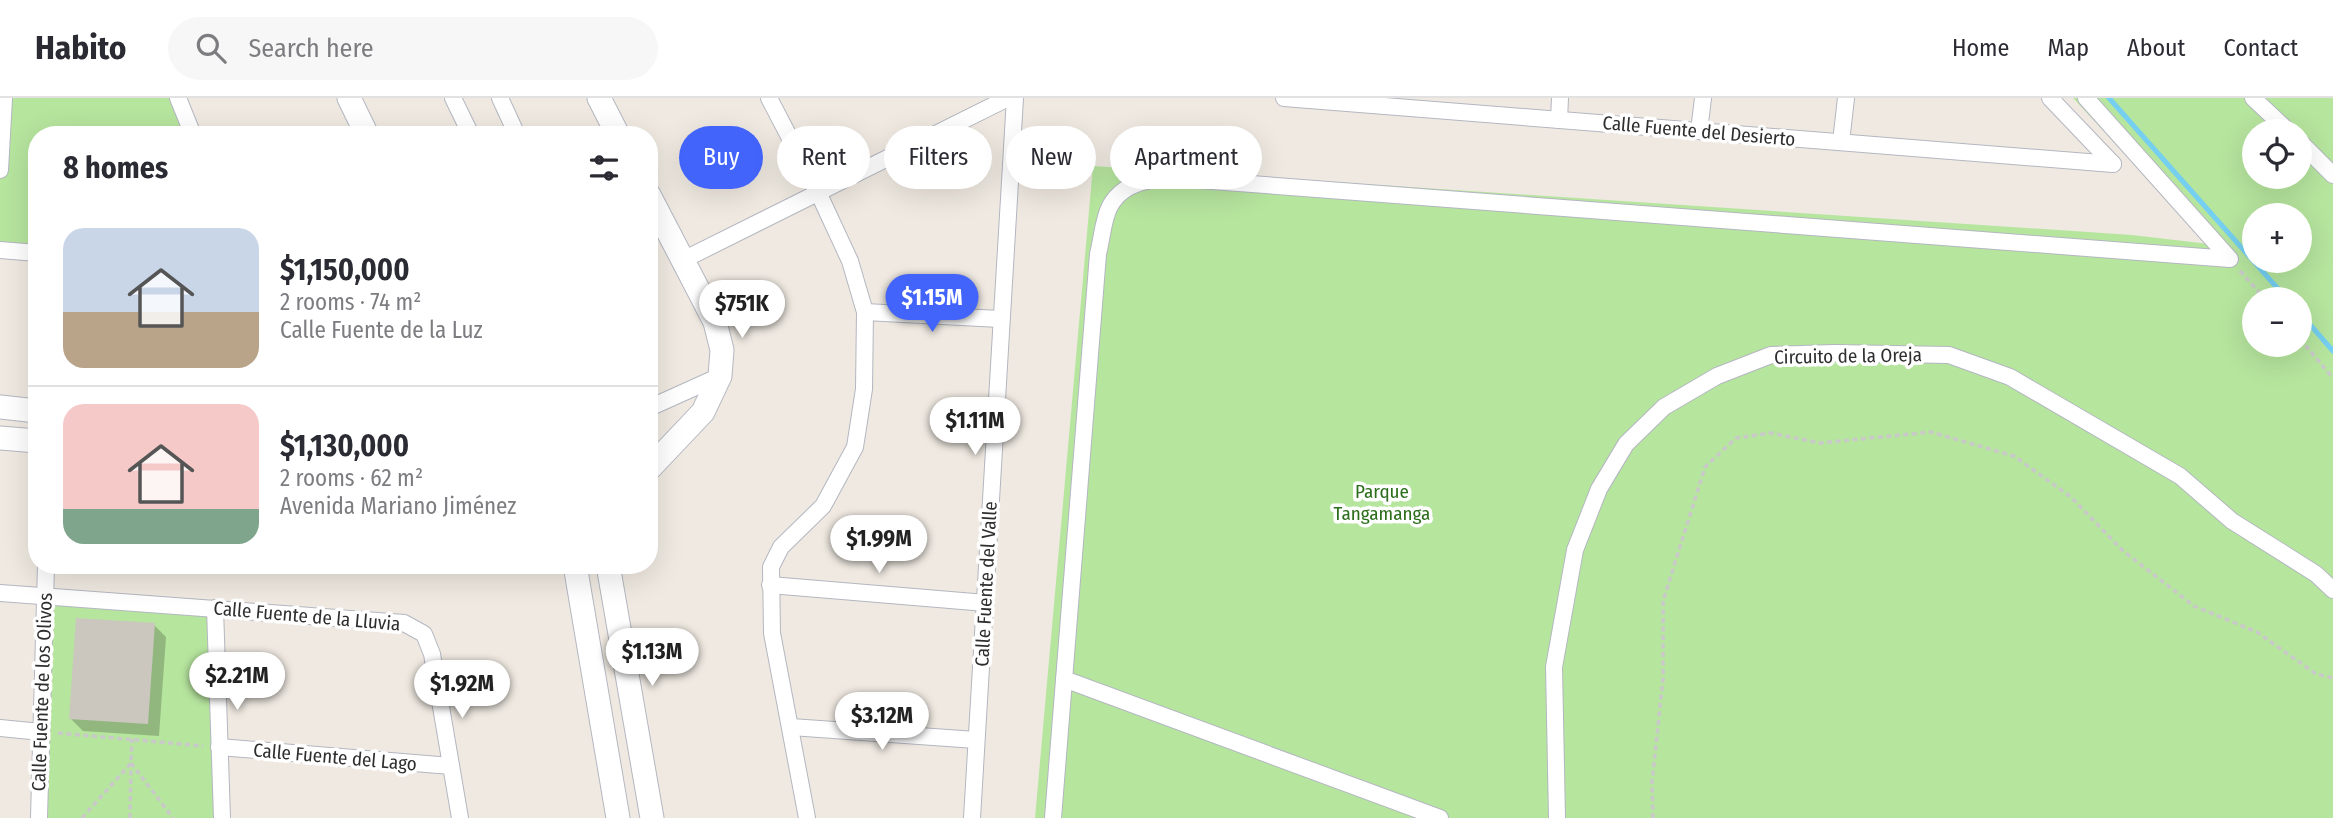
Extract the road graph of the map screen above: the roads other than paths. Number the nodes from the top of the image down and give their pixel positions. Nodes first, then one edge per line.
1 (178, 98) edge
2 (349, 98) edge
3 (453, 98) edge
4 (500, 98) edge
5 (599, 98) edge
6 (769, 98) edge
7 (1008, 98) edge
8 (1015, 98) edge
9 (1284, 98) edge
10 (1560, 98) edge
11 (1703, 98) edge
12 (1846, 98) edge
13 (2050, 98) edge
14 (2086, 98) edge
15 (2253, 98) edge
16 (1423, 104) edge
17 (2, 106) edge
18 (2275, 119) edge
19 (1559, 120) junction
20 (189, 126) edge
21 (363, 126) edge
22 (467, 126) edge
23 (513, 126) edge
24 (613, 126) edge
25 (1699, 131) junction
26 (1840, 142) junction
27 (2312, 154) edge
28 (0, 170) edge
29 (2333, 175) edge
30 (818, 192) junction
31 (658, 212) edge
32 (0, 250) edge
33 (28, 252) edge
34 (683, 260) junction
35 (865, 313) junction
36 (1000, 319) junction
37 (720, 376) junction
38 (658, 404) edge
39 (0, 407) edge
40 (28, 410) edge
41 (0, 438) edge
42 (28, 440) edge
43 (658, 460) edge
44 (46, 574) edge
45 (577, 574) edge
46 (610, 574) edge
47 (770, 585) junction
48 (2333, 590) edge
49 (0, 593) edge
50 (45, 596) junction
51 (986, 603) junction
52 (215, 608) junction
53 (1064, 679) junction
54 (791, 727) junction
55 (0, 728) edge
56 (41, 732) junction
57 (976, 740) junction
58 (219, 747) junction
59 (451, 766) junction
60 (39, 818) edge
61 (222, 818) edge
62 (460, 818) edge
63 (618, 818) edge
64 (652, 818) edge
65 (807, 818) edge
66 (972, 818) edge
67 (1053, 818) edge
68 (1440, 818) edge
69 (1557, 818) edge

1 - 20 street
2 - 21 street
3 - 22 street
4 - 23 street
5 - 24 street
6 - 30 street
7 - 30 street
8 - 36 street, Calle Fuente del Valle
9 - 16 street, Calle Fuente del Desierto
10 - 19 street
11 - 25 street
12 - 26 street
13 - 26 street, Calle Fuente del Desierto
14 - 53 street
15 - 18 street
16 - 19 street, Calle Fuente del Desierto
17 - 28 street
19 - 25 street, Calle Fuente del Desierto
25 - 26 street, Calle Fuente del Desierto
27 - 29 street
30 - 34 street
30 - 35 street
31 - 34 street
32 - 33 street
34 - 37 street
35 - 36 street
35 - 47 street
36 - 51 street, Calle Fuente del Valle
37 - 38 street
37 - 43 street
39 - 40 street
41 - 42 street
44 - 50 street, Calle Fuente de los Olivos
45 - 63 street
46 - 64 street
47 - 51 street
47 - 54 street
48 - 69 street, Circuito de la Oreja
49 - 50 street, Calle Fuente de la Lluvia
50 - 52 street, Calle Fuente de la Lluvia
50 - 56 street, Calle Fuente de los Olivos
51 - 57 street, Calle Fuente del Valle
52 - 58 street
52 - 59 street, Calle Fuente de la Lluvia
53 - 67 street
53 - 68 street
54 - 57 street
54 - 65 street
55 - 56 street
56 - 60 street, Calle Fuente de los Olivos
57 - 66 street, Calle Fuente del Valle
58 - 59 street, Calle Fuente del Lago
58 - 61 street
59 - 62 street, Calle Fuente de la Lluvia

